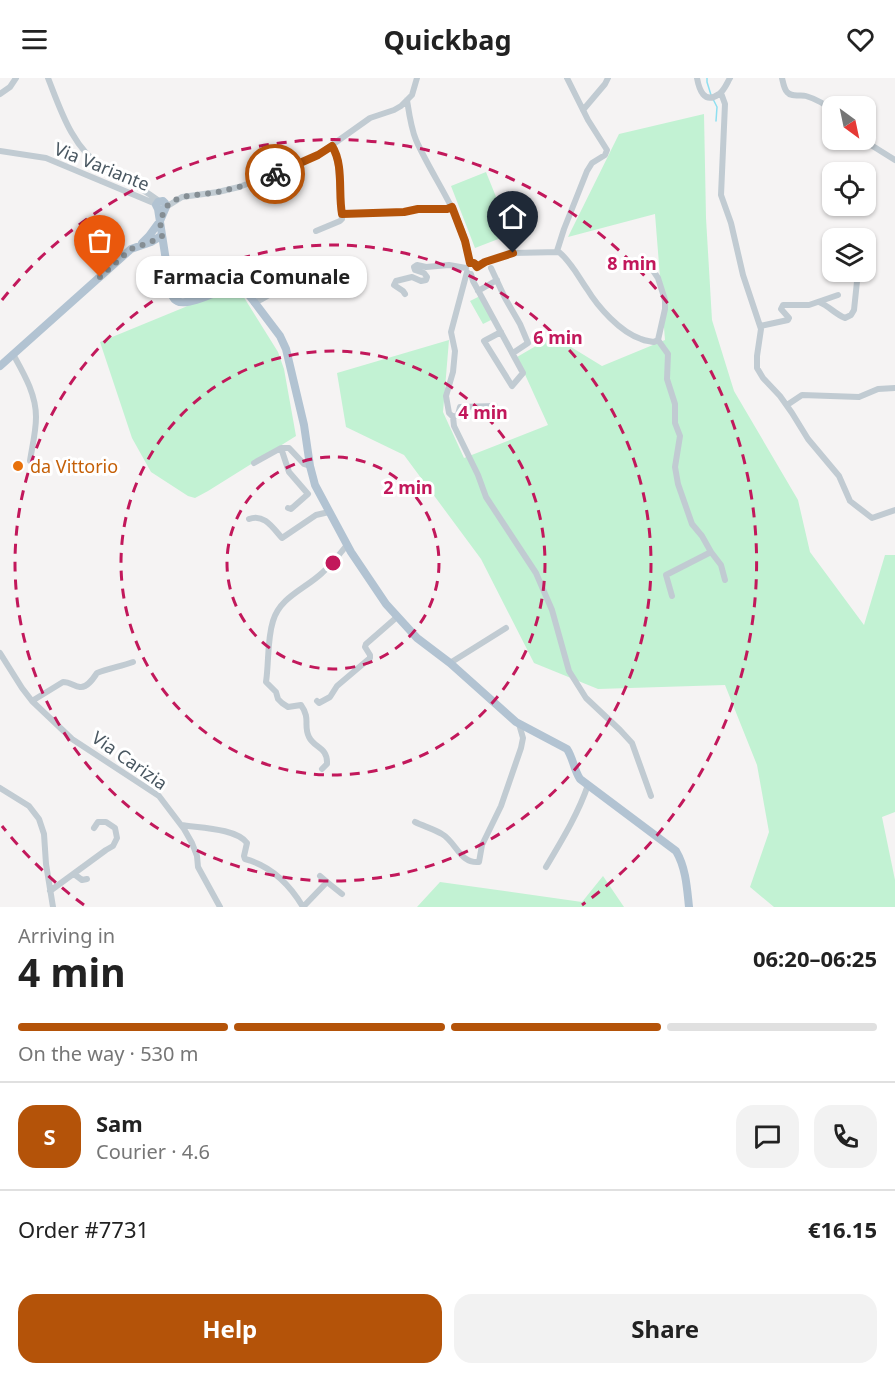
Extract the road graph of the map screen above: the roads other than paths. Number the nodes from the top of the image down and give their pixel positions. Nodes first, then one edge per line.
1 (16, 78) edge
2 (48, 78) edge
3 (417, 78) edge
4 (567, 78) edge
5 (608, 78) edge
6 (697, 78) edge
7 (730, 78) edge
8 (782, 78) edge
9 (0, 94) edge
10 (714, 96) junction
11 (407, 100) junction
12 (822, 103) edge
13 (583, 110) junction
14 (332, 146) junction
15 (876, 148) edge
16 (0, 151) edge
17 (895, 160) edge
18 (161, 205) junction
19 (452, 207) junction
20 (342, 214) junction
21 (160, 221) junction
22 (316, 231) dead end
23 (162, 236) junction
24 (150, 239) junction
25 (163, 246) junction
26 (557, 251) junction
27 (319, 262) dead end
28 (645, 265) dead end
29 (491, 267) dead end
30 (468, 269) junction
31 (496, 280) junction
32 (857, 282) edge
33 (478, 291) junction
34 (405, 294) dead end
35 (838, 295) dead end
36 (819, 302) junction
37 (254, 303) junction
38 (760, 326) junction
39 (501, 332) junction
40 (658, 340) junction
41 (513, 353) junction
42 (13, 354) junction
43 (0, 366) edge
44 (895, 388) edge
45 (787, 405) junction
46 (495, 406) dead end
47 (453, 417) junction
48 (281, 448) junction
49 (30, 461) dead end
50 (254, 463) dead end
51 (310, 466) junction
52 (288, 508) dead end
53 (895, 510) edge
54 (330, 512) junction
55 (249, 519) dead end
56 (348, 545) junction
57 (711, 552) junction
58 (725, 580) dead end
59 (672, 597) dead end
60 (397, 617) junction
61 (506, 628) dead end
62 (0, 652) edge
63 (133, 662) dead end
64 (450, 663) junction
65 (32, 701) junction
66 (317, 701) dead end
67 (519, 724) junction
68 (322, 769) dead end
69 (588, 784) junction
70 (0, 788) edge
71 (651, 796) dead end
72 (415, 822) dead end
73 (180, 825) junction
74 (94, 828) dead end
75 (546, 867) dead end
76 (74, 874) junction
77 (320, 876) dead end
78 (87, 879) dead end
79 (327, 882) junction
80 (50, 891) junction
81 (342, 894) dead end
82 (54, 907) edge
83 (220, 907) edge
84 (303, 907) edge
85 (689, 907) edge

1 - 9 street
2 - 18 street
3 - 11 street
4 - 13 street
5 - 13 street
6 - 10 street
7 - 10 street
8 - 12 street
10 - 38 street
11 - 14 street
11 - 19 street
13 - 26 street
14 - 18 street
14 - 20 street
15 - 17 street
16 - 18 street, Via Variante
18 - 21 main road
19 - 20 street
19 - 30 street
20 - 22 street
21 - 23 main road
21 - 24 main road
23 - 24 main road
23 - 25 main road
24 - 25 main road
24 - 42 main road
25 - 37 main road
26 - 30 street
26 - 40 street
27 - 37 street
28 - 40 street
29 - 31 street
30 - 33 street
30 - 34 street
30 - 47 street
31 - 33 street
31 - 41 street
32 - 36 street
33 - 39 street
35 - 36 street
36 - 38 street
37 - 51 main road
38 - 45 street
39 - 41 street
39 - 41 street
40 - 57 street
42 - 43 main road
42 - 49 street
44 - 45 street
45 - 53 street
46 - 47 street
47 - 71 street
48 - 50 street
48 - 51 street
48 - 52 street
51 - 54 main road
54 - 55 street
54 - 56 main road
56 - 60 main road
56 - 68 street
57 - 58 street
57 - 59 street
60 - 64 main road
60 - 66 street
61 - 64 street
62 - 65 street, Via Carizia
63 - 65 street
64 - 67 main road
65 - 73 street, Via Carizia
67 - 69 main road
67 - 72 street
69 - 75 street
69 - 85 main road
70 - 80 street
73 - 83 street, Via Carizia
73 - 84 street
74 - 76 street
76 - 78 street
76 - 80 street
77 - 79 street
79 - 81 street
79 - 84 street
80 - 82 street

